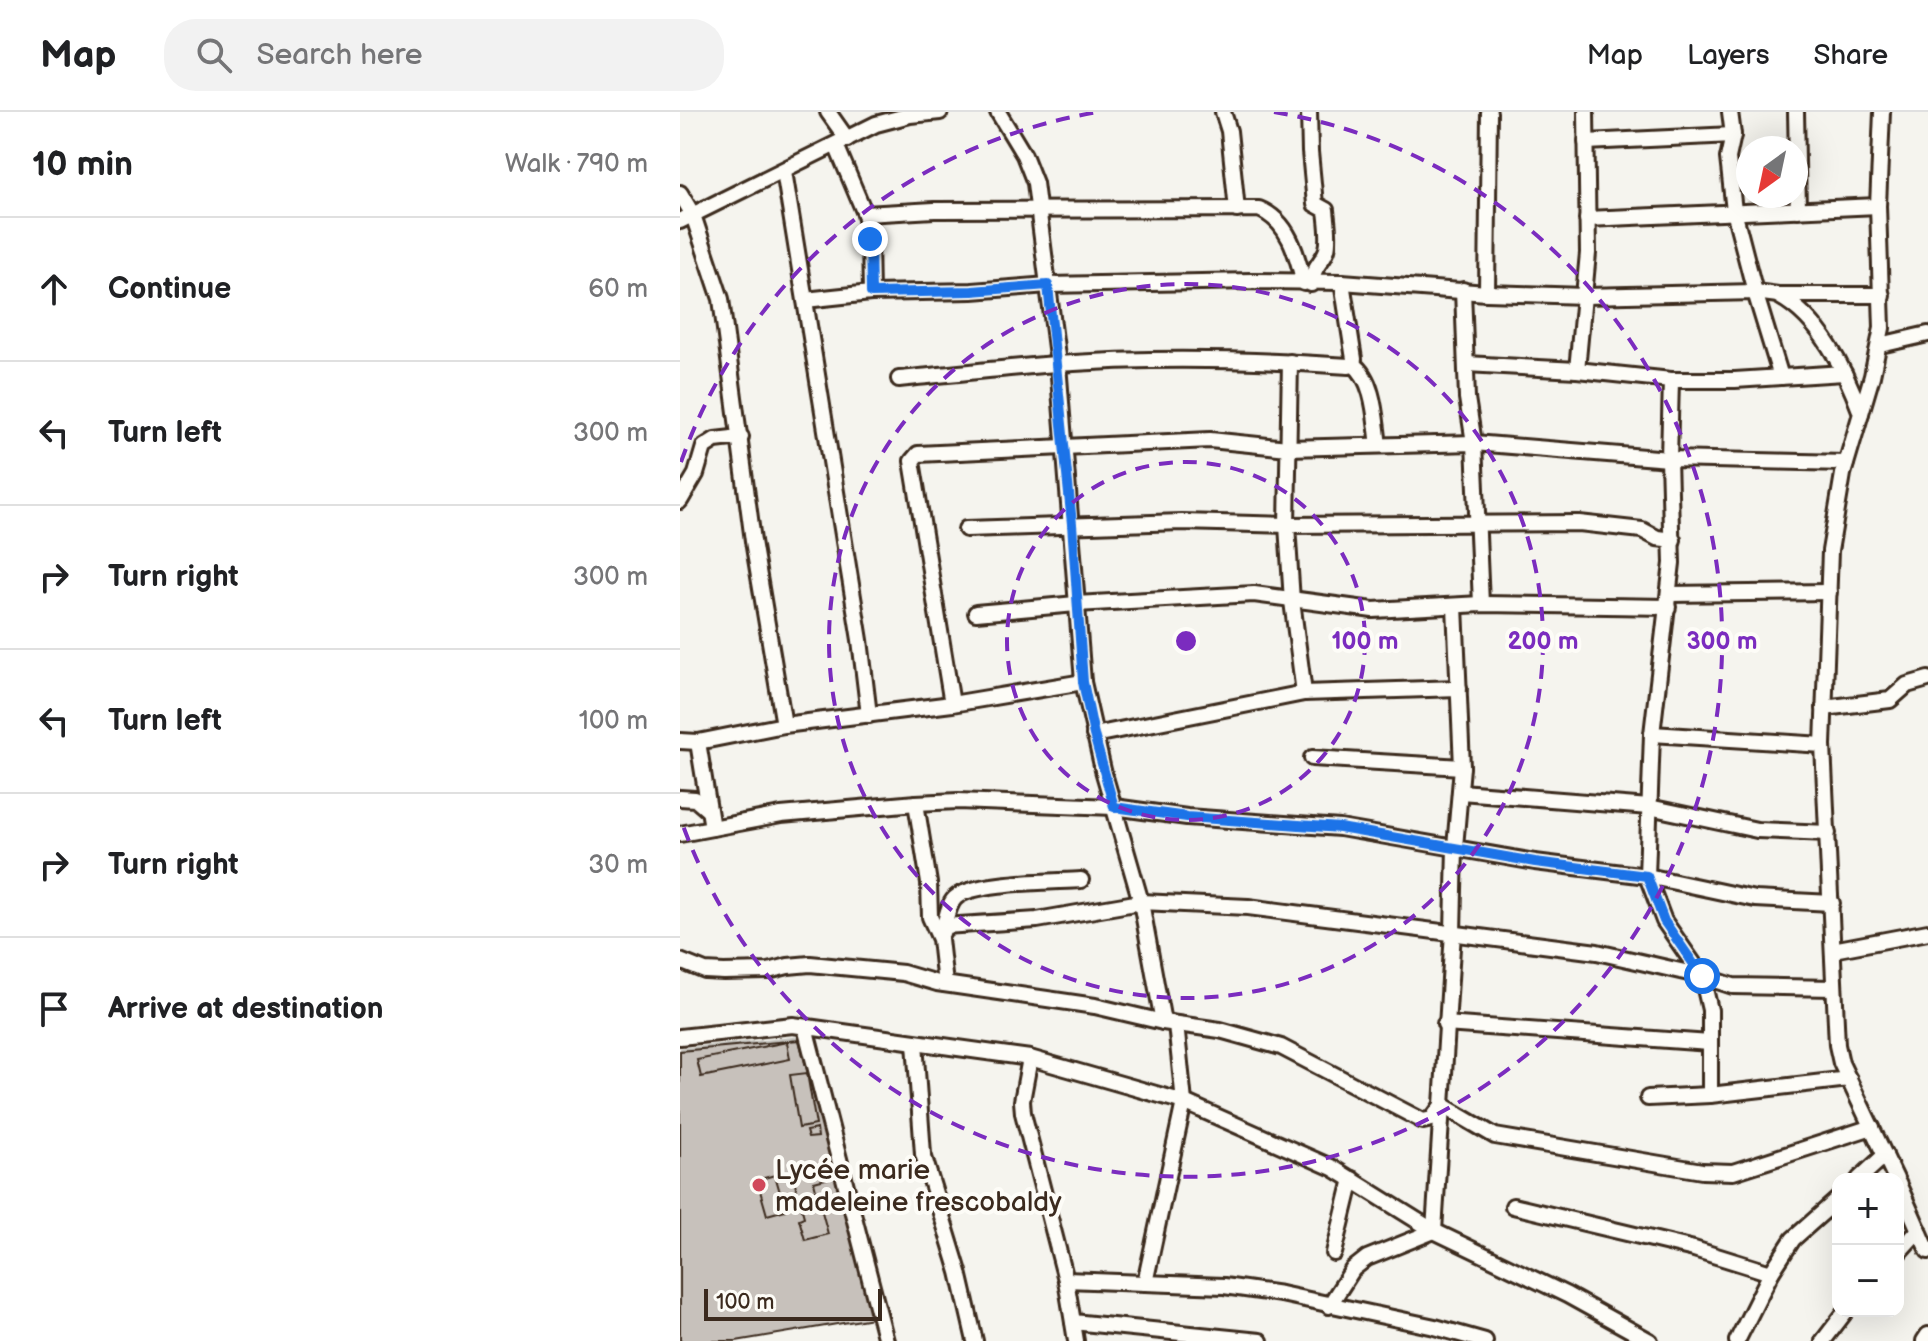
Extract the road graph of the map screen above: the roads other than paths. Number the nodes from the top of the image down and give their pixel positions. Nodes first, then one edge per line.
1 (828, 112) edge
2 (940, 112) edge
3 (998, 112) edge
4 (1223, 112) edge
5 (1309, 112) edge
6 (1489, 112) edge
7 (1586, 112) edge
8 (1730, 112) edge
9 (1796, 112) edge
10 (1882, 112) edge
11 (910, 114) edge
12 (872, 118) edge
13 (1733, 135) junction
14 (842, 142) junction
15 (1586, 142) junction
16 (784, 171) junction
17 (680, 193) edge
18 (1878, 206) junction
19 (1040, 210) junction
20 (1237, 210) junction
21 (1798, 210) junction
22 (1734, 211) junction
23 (865, 214) junction
24 (687, 218) edge
25 (1587, 219) junction
26 (1342, 282) junction
27 (1308, 283) junction
28 (1048, 285) junction
29 (1463, 290) junction
30 (1755, 292) junction
31 (871, 293) junction
32 (1487, 293) junction
33 (1778, 295) junction
34 (1882, 295) junction
35 (1585, 296) junction
36 (805, 300) junction
37 (1928, 334) edge
38 (1880, 345) junction
39 (1290, 362) junction
40 (1058, 364) junction
41 (1353, 364) junction
42 (1466, 364) junction
43 (1577, 370) junction
44 (1844, 373) junction
45 (1781, 377) junction
46 (899, 379) dead end
47 (1671, 380) junction
48 (1861, 413) junction
49 (741, 437) junction
50 (1474, 443) junction
51 (1065, 445) junction
52 (1379, 445) junction
53 (1288, 448) junction
54 (1669, 459) junction
55 (1846, 463) junction
56 (680, 501) edge
57 (1072, 524) junction
58 (1478, 524) junction
59 (1287, 525) junction
60 (966, 529) dead end
61 (1673, 540) junction
62 (1829, 592) junction
63 (1292, 601) junction
64 (1669, 601) junction
65 (1076, 604) junction
66 (1481, 604) junction
67 (1455, 606) junction
68 (976, 613) dead end
69 (1928, 679) edge
70 (1083, 682) junction
71 (1459, 688) junction
72 (1304, 693) junction
73 (952, 704) junction
74 (1824, 708) junction
75 (869, 715) junction
76 (784, 725) junction
77 (1652, 734) junction
78 (1094, 735) junction
79 (680, 741) edge
80 (698, 742) junction
81 (1823, 745) junction
82 (1312, 758) dead end
83 (1462, 767) junction
84 (1461, 792) junction
85 (680, 798) edge
86 (916, 803) junction
87 (1114, 807) junction
88 (1649, 807) junction
89 (709, 811) junction
90 (712, 828) junction
91 (1828, 833) junction
92 (680, 834) edge
93 (1455, 847) junction
94 (1647, 876) junction
95 (1081, 880) dead end
96 (1141, 902) junction
97 (1832, 903) junction
98 (942, 932) junction
99 (1453, 932) junction
100 (1928, 932) edge
101 (1833, 950) junction
102 (680, 961) edge
103 (1702, 976) junction
104 (937, 983) junction
105 (1834, 988) junction
106 (1170, 1023) junction
107 (1445, 1024) junction
108 (805, 1027) junction
109 (680, 1037) edge
110 (915, 1043) junction
111 (1710, 1043) junction
112 (1030, 1058) junction
113 (1849, 1079) junction
114 (1710, 1095) junction
115 (1648, 1098) dead end
116 (1184, 1102) junction
117 (1442, 1105) junction
118 (1872, 1127) junction
119 (1885, 1155) junction
120 (1866, 1173) edge
121 (1893, 1173) edge
122 (1352, 1179) junction
123 (1904, 1197) edge
124 (1832, 1204) edge
125 (1513, 1206) dead end
126 (1919, 1230) junction
127 (1434, 1231) junction
128 (1904, 1246) edge
129 (1928, 1251) edge
130 (1334, 1253) dead end
131 (1771, 1273) junction
132 (1066, 1280) junction
133 (1145, 1283) junction
134 (1329, 1306) junction
135 (1841, 1317) edge
136 (1073, 1322) junction
137 (1928, 1335) edge
138 (886, 1341) edge
139 (975, 1341) edge
140 (1076, 1341) edge
141 (1260, 1341) edge
142 (1485, 1341) edge
143 (1650, 1341) edge
144 (1737, 1341) edge
145 (1823, 1341) edge
146 (1924, 1341) edge

1 - 14 street
2 - 11 street
3 - 19 street
4 - 20 street
5 - 27 street
6 - 32 street
7 - 15 street
8 - 13 street
9 - 21 street
10 - 18 street
11 - 12 street
12 - 14 street
13 - 15 street
13 - 22 street
14 - 16 street
14 - 23 street
15 - 25 street
16 - 24 street
16 - 36 street
17 - 24 street
18 - 21 street
18 - 34 street
19 - 20 street
19 - 23 street
19 - 28 street
20 - 27 street
21 - 22 street
22 - 25 street
22 - 30 street
23 - 31 street
24 - 49 street
25 - 35 street
26 - 27 street
26 - 29 street
26 - 41 street
27 - 28 street
28 - 31 street
28 - 40 street
29 - 32 street
29 - 42 street
30 - 33 street
30 - 35 street
30 - 45 street
31 - 36 street
32 - 35 street
33 - 34 street
33 - 44 street
34 - 38 street
35 - 43 street
36 - 75 street
37 - 38 street
38 - 48 street
39 - 40 street
39 - 41 street
39 - 53 street
40 - 46 street
40 - 51 street
41 - 52 street
42 - 43 street
42 - 50 street
43 - 47 street
44 - 45 street
44 - 48 street
45 - 47 street
47 - 54 street
48 - 55 street
49 - 56 street
49 - 76 street
50 - 52 street
50 - 54 street
50 - 58 street
51 - 53 street
51 - 57 street
51 - 73 street
52 - 53 street
53 - 59 street
54 - 55 street
54 - 61 street
55 - 62 street
57 - 59 street
57 - 60 street
57 - 65 street
58 - 59 street
58 - 61 street
58 - 66 street
59 - 63 street
61 - 64 street
62 - 64 street
62 - 74 street
63 - 65 street
63 - 67 street
63 - 72 street
64 - 66 street
64 - 77 street
65 - 68 street
65 - 70 street
66 - 67 street
67 - 71 street
69 - 74 street
70 - 73 street
70 - 78 street
71 - 72 street
71 - 83 street
72 - 78 street
73 - 75 street
74 - 81 street
75 - 76 street
76 - 80 street
77 - 81 street
77 - 88 street
78 - 87 street
79 - 80 street
80 - 89 street
81 - 91 street
82 - 83 street
83 - 84 street
84 - 88 street
84 - 93 street
85 - 89 street
86 - 87 street
86 - 90 street
86 - 98 street
87 - 93 street
87 - 96 street
88 - 91 street
88 - 94 street
89 - 90 street
90 - 92 street
91 - 97 street
93 - 94 street
93 - 99 street
94 - 97 street
94 - 103 street
95 - 98 street
96 - 98 street
96 - 99 street
96 - 106 street
97 - 101 street
98 - 104 street
99 - 103 street
99 - 107 street
100 - 101 street
101 - 105 street
102 - 104 street
103 - 105 street
103 - 111 street
104 - 106 street
105 - 113 street
106 - 116 street
106 - 117 street
107 - 111 street
107 - 117 street
108 - 109 street
108 - 110 street
108 - 138 street
110 - 112 street
110 - 139 street
111 - 114 street
112 - 116 street
112 - 132 street
113 - 114 street
113 - 118 street
114 - 115 street
116 - 122 street
116 - 133 street
117 - 118 street
117 - 127 street
118 - 119 street
119 - 120 street
119 - 121 street
122 - 127 street
122 - 130 street
123 - 126 street
124 - 131 street
125 - 131 street
126 - 128 street
126 - 129 street
127 - 134 street
127 - 143 street
131 - 144 street
132 - 133 street
132 - 136 street
133 - 134 street
134 - 142 street
135 - 145 street
136 - 140 street
136 - 141 street
137 - 146 street

